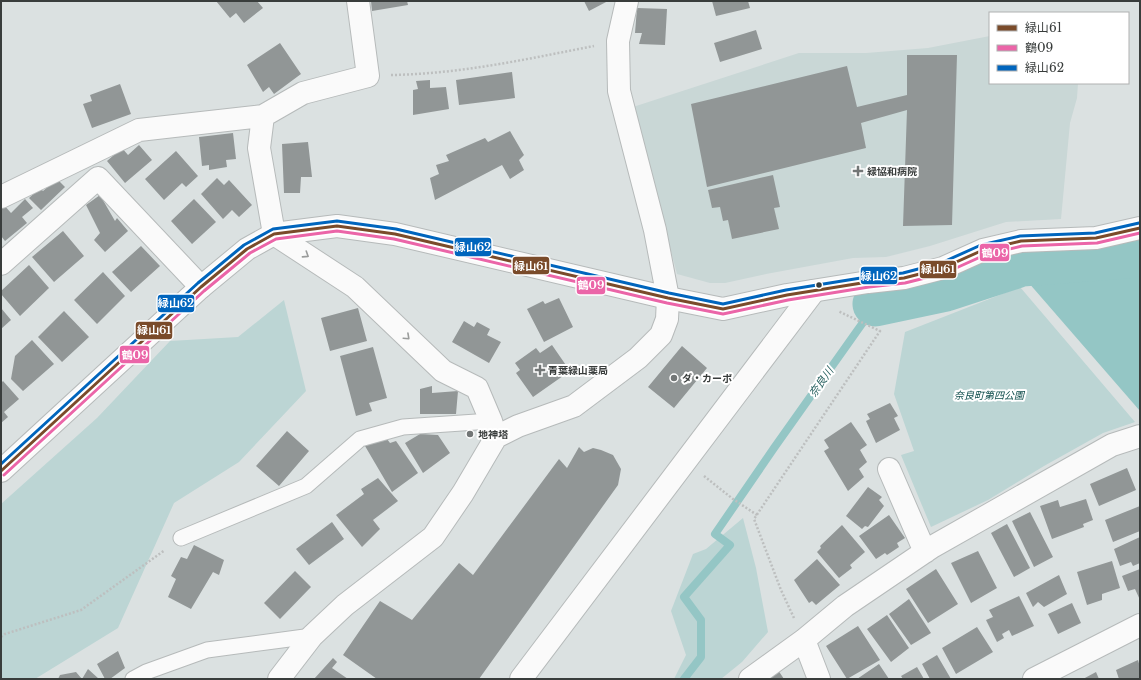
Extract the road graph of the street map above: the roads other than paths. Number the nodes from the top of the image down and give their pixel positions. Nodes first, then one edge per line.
1 (358, 1) edge
2 (627, 1) edge
3 (263, 116) junction
4 (1, 197) edge
5 (1140, 228) edge
6 (274, 234) junction
7 (3, 260) edge
8 (201, 287) junction
9 (814, 291) junction
10 (668, 298) junction
11 (493, 429) junction
12 (1140, 436) edge
13 (3, 466) edge
14 (889, 469) dead end
15 (181, 538) road end
16 (925, 552) junction
17 (1140, 625) edge
18 (312, 636) junction
19 (804, 640) junction
20 (133, 679) edge
21 (278, 679) edge
22 (521, 679) edge
23 (750, 679) edge
24 (819, 679) edge
25 (1034, 679) edge

1 - 3 street
2 - 10 street
3 - 4 street
3 - 6 street
5 - 9 street
6 - 8 street
6 - 10 street
6 -> 11 street
7 - 8 street
8 - 13 street
9 - 10 street
9 - 22 street
10 - 11 street
11 - 15 lane
11 - 18 street
12 - 16 street
14 - 16 street
16 - 19 street
17 - 25 street
18 - 20 lane
18 - 21 street
19 - 23 street
19 - 24 street

